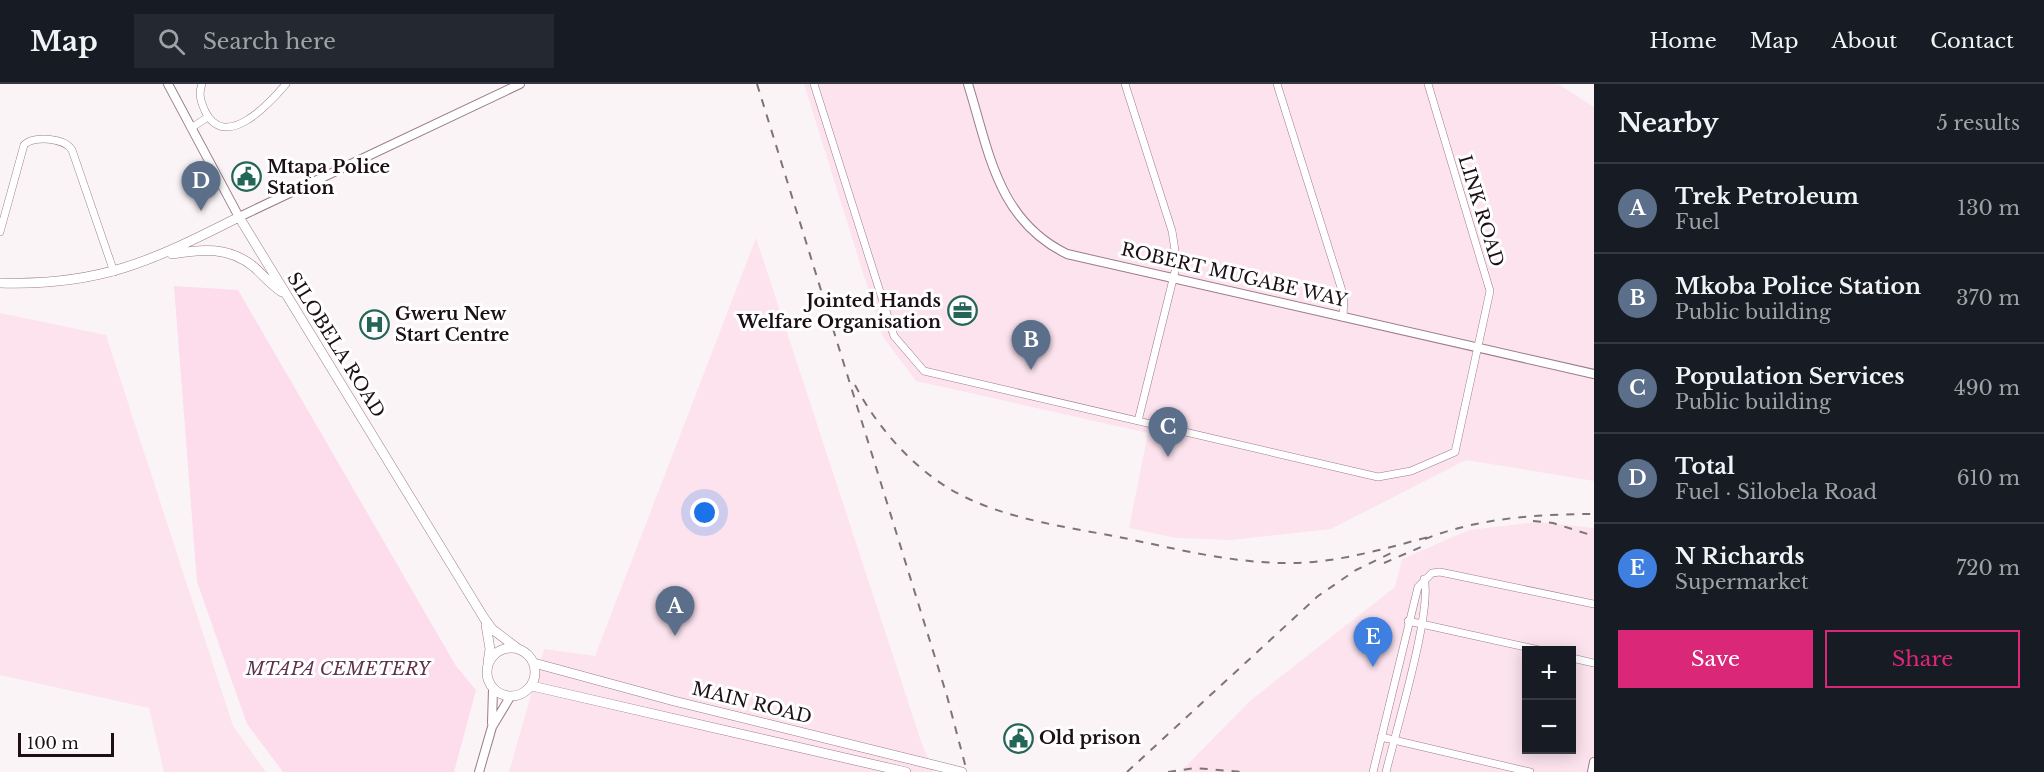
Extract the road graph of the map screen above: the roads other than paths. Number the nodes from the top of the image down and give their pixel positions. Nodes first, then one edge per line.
1 (168, 84) edge
2 (202, 84) edge
3 (286, 84) edge
4 (520, 84) edge
5 (814, 84) edge
6 (968, 84) edge
7 (1125, 84) edge
8 (1277, 84) edge
9 (1428, 84) edge
10 (208, 117) junction
11 (191, 128) junction
12 (239, 217) junction
13 (0, 232) edge
14 (161, 256) junction
15 (114, 272) junction
16 (1175, 278) junction
17 (0, 283) edge
18 (286, 296) junction
19 (1343, 317) junction
20 (1478, 347) junction
21 (1594, 374) edge
22 (1138, 421) junction
23 (1424, 579) junction
24 (1594, 604) edge
25 (484, 618) junction
26 (1408, 621) junction
27 (1422, 624) junction
28 (1522, 647) edge
29 (517, 648) junction
30 (1576, 659) edge
31 (534, 663) junction
32 (1594, 663) edge
33 (488, 664) junction
34 (532, 686) junction
35 (493, 688) junction
36 (510, 697) junction
37 (492, 727) junction
38 (1382, 737) junction
39 (831, 740) junction
40 (1394, 741) junction
41 (828, 753) junction
42 (1594, 762) edge
43 (938, 769) edge
44 (479, 772) edge
45 (906, 772) edge
46 (962, 772) edge
47 (1373, 772) edge
48 (1386, 772) edge
49 (1530, 772) edge
50 (1592, 772) edge

1 - 11 street, SILOBELA ROAD
2 - 10 street
3 - 10 street
4 - 12 street
5 - 22 street
6 - 16 street, ROBERT MUGABE WAY
7 - 16 street
8 - 19 street
9 - 20 street, LINK ROAD
10 - 11 street
11 - 12 street, SILOBELA ROAD
12 - 14 main road
12 - 18 main road, SILOBELA ROAD
13 - 15 street
14 - 15 main road
14 - 18 main road
15 - 17 main road
16 - 19 street, ROBERT MUGABE WAY
16 - 22 street
18 - 25 main road, SILOBELA ROAD
19 - 20 street, ROBERT MUGABE WAY
20 - 21 street, ROBERT MUGABE WAY
20 - 22 street, LINK ROAD
23 - 24 street
23 - 26 street
23 - 27 street
25 - 29 main road, SILOBELA ROAD
25 - 33 main road, SILOBELA ROAD
26 - 27 street
26 - 38 street
27 - 28 street
27 - 40 street
29 - 31 main road
29 - 33 main road
30 - 32 street
31 - 34 main road
31 - 39 main road, MAIN ROAD
33 - 35 main road
34 - 36 main road
34 - 41 main road, MAIN ROAD
35 - 36 main road
35 - 37 street
36 - 37 street
37 - 44 street
38 - 40 street
38 - 47 street
39 - 41 main road
39 - 43 main road, MAIN ROAD
40 - 48 street
40 - 49 street
41 - 45 main road, MAIN ROAD
42 - 50 street
43 - 46 main road, MAIN ROAD

